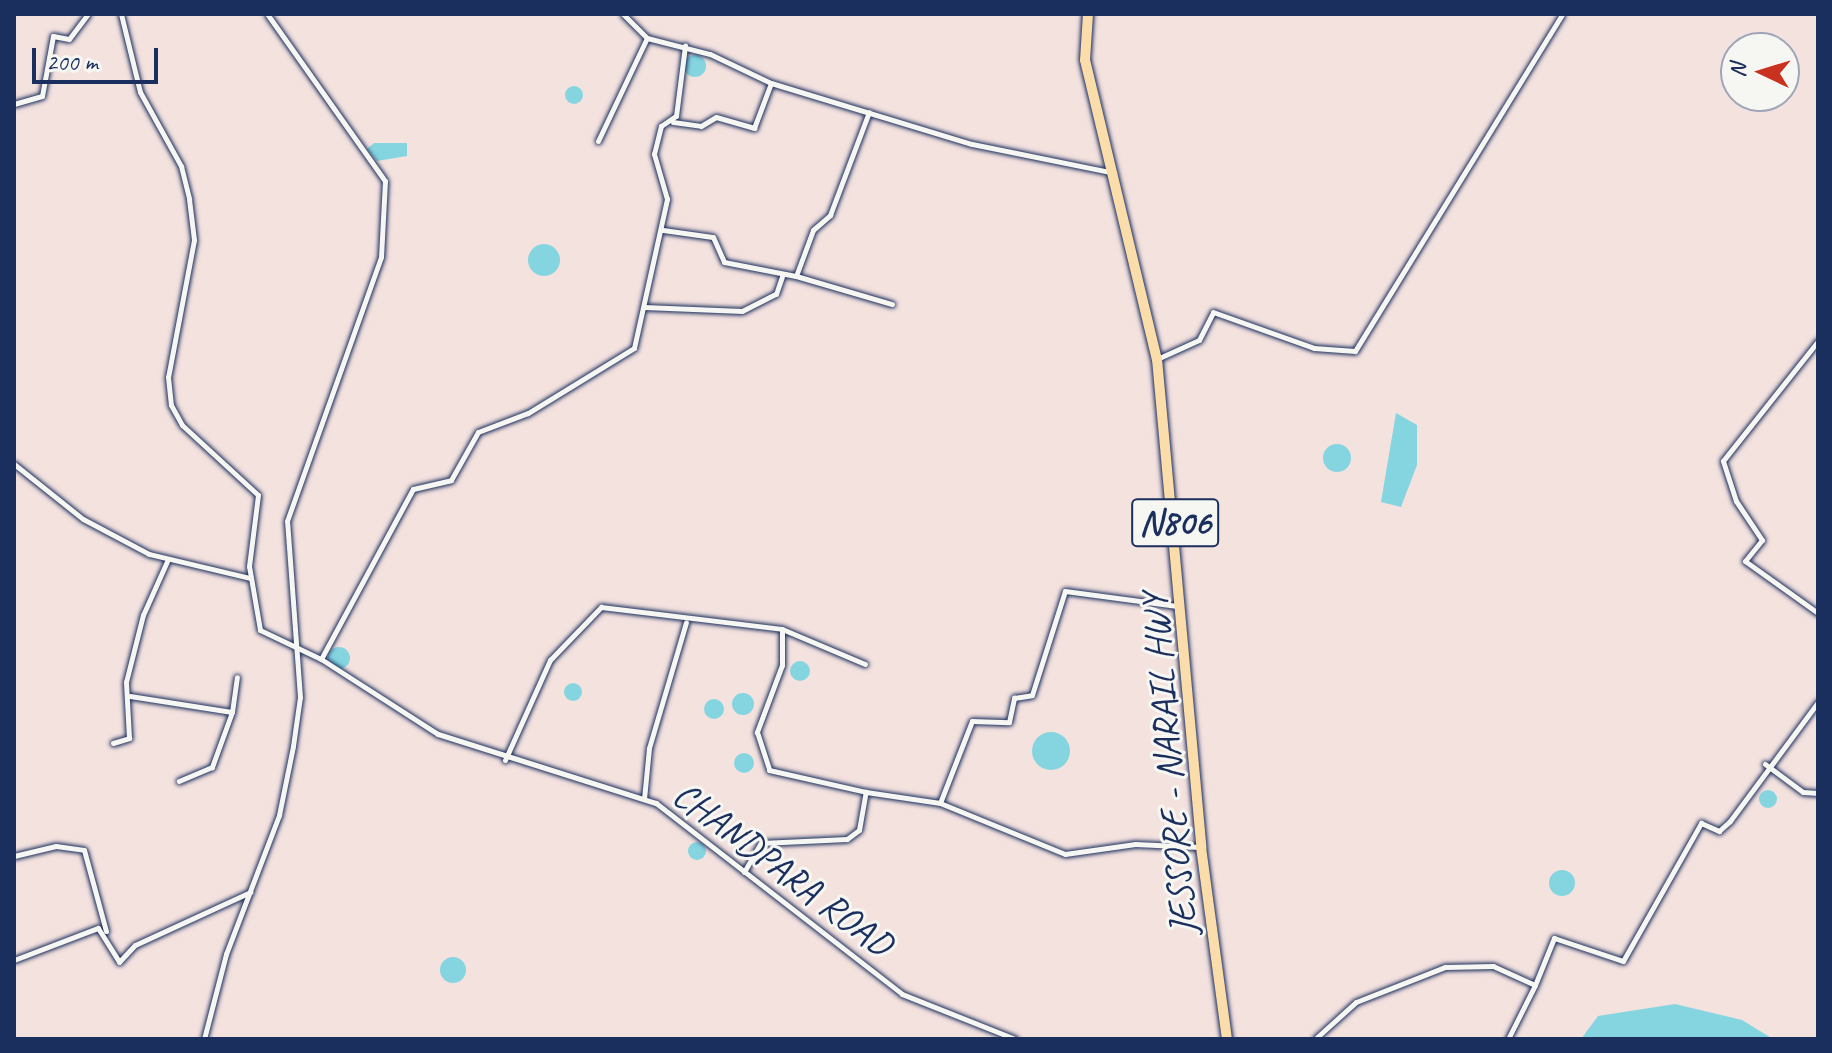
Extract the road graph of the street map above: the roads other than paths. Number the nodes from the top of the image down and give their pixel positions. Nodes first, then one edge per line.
1 (88, 14) edge
2 (121, 14) edge
3 (267, 14) edge
4 (623, 14) edge
5 (1088, 14) edge
6 (1562, 14) edge
7 (647, 38) junction
8 (685, 46) junction
9 (771, 83) junction
10 (14, 104) edge
11 (869, 112) junction
12 (673, 122) junction
13 (598, 141) dead end
14 (1117, 173) junction
15 (663, 230) junction
16 (783, 274) junction
17 (796, 276) junction
18 (892, 304) dead end
19 (644, 307) junction
20 (1818, 341) edge
21 (1157, 359) junction
22 (14, 464) edge
23 (168, 559) junction
24 (250, 578) junction
25 (1184, 607) junction
26 (1818, 613) edge
27 (686, 621) junction
28 (782, 629) junction
29 (298, 649) junction
30 (321, 659) junction
31 (865, 664) dead end
32 (237, 677) dead end
33 (130, 696) junction
34 (1818, 702) edge
35 (232, 712) junction
36 (113, 743) dead end
37 (505, 760) junction
38 (1765, 764) junction
39 (179, 781) dead end
40 (866, 792) junction
41 (1818, 793) edge
42 (644, 799) junction
43 (940, 803) junction
44 (1201, 847) junction
45 (14, 856) edge
46 (744, 872) junction
47 (250, 892) junction
48 (106, 931) junction
49 (14, 960) edge
50 (1535, 985) junction
51 (204, 1039) edge
52 (1015, 1039) edge
53 (1227, 1039) edge
54 (1315, 1039) edge
55 (1508, 1039) edge

1 - 10 street
2 - 24 street
3 - 29 street
4 - 7 street
5 - 14 highway, JESSORE - NARAIL HWY / N806
6 - 21 street
7 - 8 street
7 - 13 street
8 - 9 street
8 - 12 street
9 - 11 street
9 - 12 street
11 - 14 street
11 - 17 street
12 - 15 street
14 - 21 highway, JESSORE - NARAIL HWY / N806
15 - 16 street
15 - 19 street
16 - 17 street
16 - 19 street
17 - 18 street
19 - 30 street
20 - 26 street
21 - 25 highway, JESSORE - NARAIL HWY / N806
22 - 23 street
23 - 24 street
23 - 33 street
24 - 29 street, CHANDPARA ROAD
25 - 43 street
25 - 44 highway, JESSORE - NARAIL HWY / N806
27 - 28 street
27 - 37 street
27 - 42 street
28 - 31 street
28 - 40 street
29 - 30 street, CHANDPARA ROAD
29 - 47 street
30 - 37 street, CHANDPARA ROAD
32 - 35 street
33 - 35 street
33 - 36 street
34 - 38 street
35 - 39 street
37 - 42 street, CHANDPARA ROAD
38 - 41 street
38 - 50 street
40 - 43 street
40 - 46 street
42 - 46 street, CHANDPARA ROAD
43 - 44 street
44 - 53 highway, JESSORE - NARAIL HWY / N806
45 - 48 street
46 - 52 street, CHANDPARA ROAD
47 - 48 street
47 - 51 street
48 - 49 street
50 - 54 street
50 - 55 street

